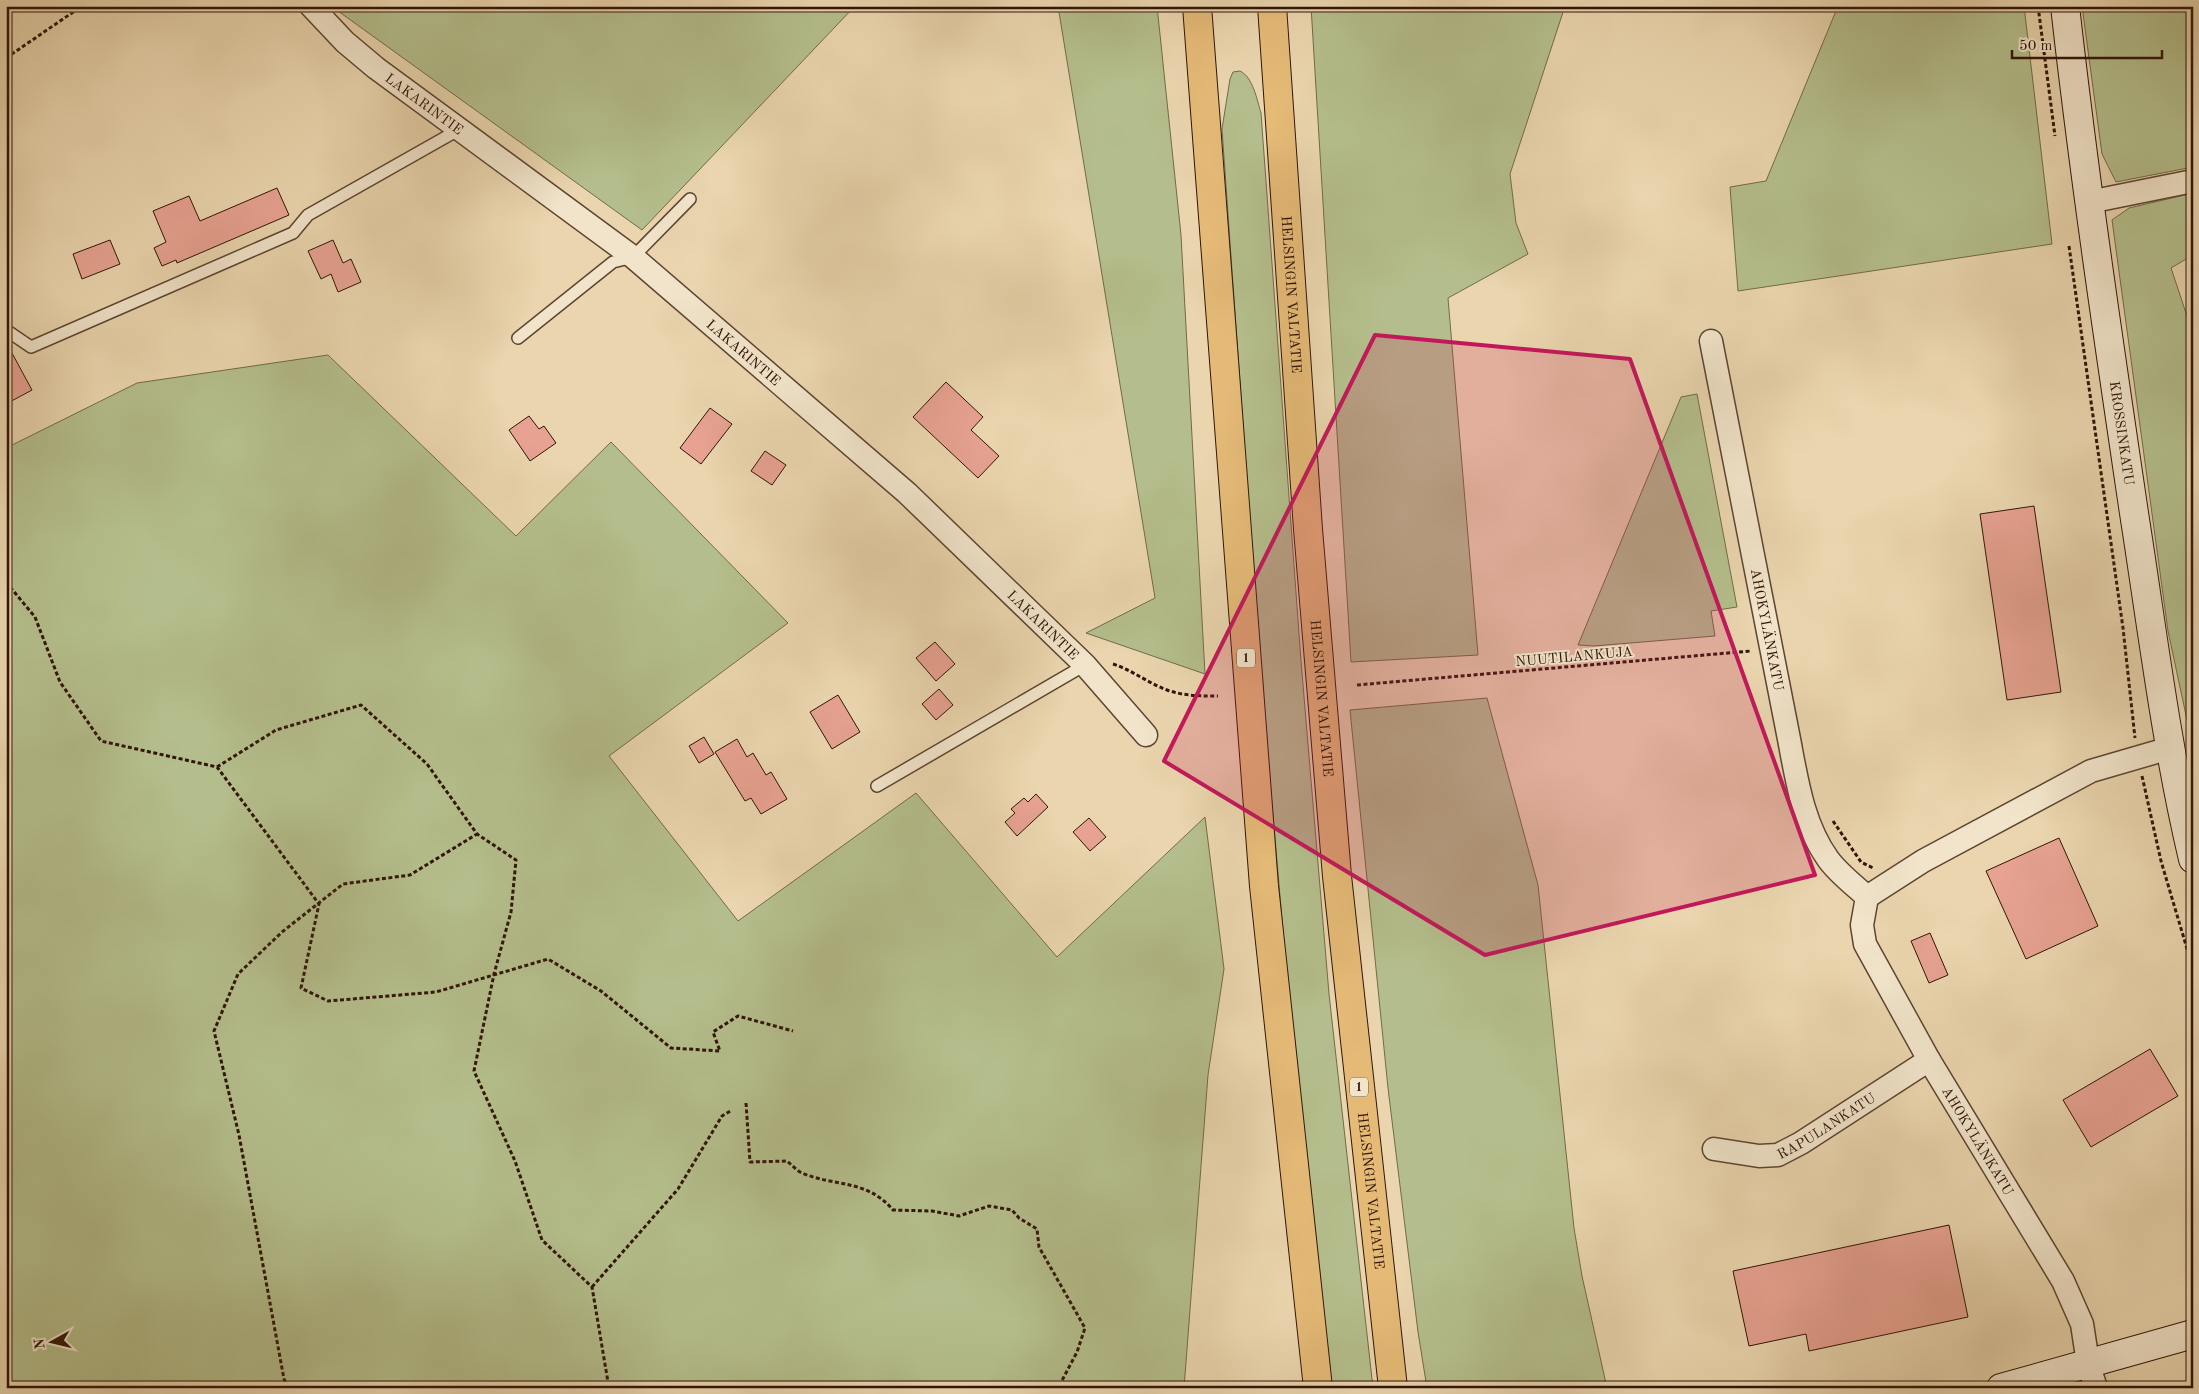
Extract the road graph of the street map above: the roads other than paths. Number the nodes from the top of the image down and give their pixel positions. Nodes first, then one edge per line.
1 (310, 6) edge
2 (1197, 6) edge
3 (1272, 6) edge
4 (2065, 6) edge
5 (460, 129) junction
6 (2193, 181) edge
7 (690, 199) dead end
8 (2089, 202) junction
9 (633, 257) junction
10 (6, 330) edge
11 (518, 338) dead end
12 (1711, 341) dead end
13 (1085, 665) junction
14 (1146, 735) dead end
15 (2170, 748) junction
16 (877, 786) dead end
17 (2193, 858) edge
18 (1867, 896) junction
19 (1929, 1060) junction
20 (1714, 1149) dead end
21 (2193, 1334) edge
22 (2092, 1376) edge
23 (1318, 1388) edge
24 (1393, 1388) edge
25 (2001, 1388) edge

1 - 5 street, LAKARINTIE
2 - 23 highway, 1
3 - 24 highway, HELSINGIN VALTATIE / 1
4 - 8 street, KROSSINKATU
5 - 9 street, LAKARINTIE
5 - 10 lane
6 - 8 street
7 - 9 lane
8 - 15 street, KROSSINKATU
9 - 11 lane
9 - 13 street, LAKARINTIE
12 - 18 street, AHOKYLÄNKATU
13 - 14 street, LAKARINTIE
13 - 16 lane
15 - 17 street, KROSSINKATU
15 - 18 street
18 - 19 street, AHOKYLÄNKATU
19 - 20 street, RAPULANKATU
19 - 22 street, AHOKYLÄNKATU
21 - 22 street
22 - 25 street

